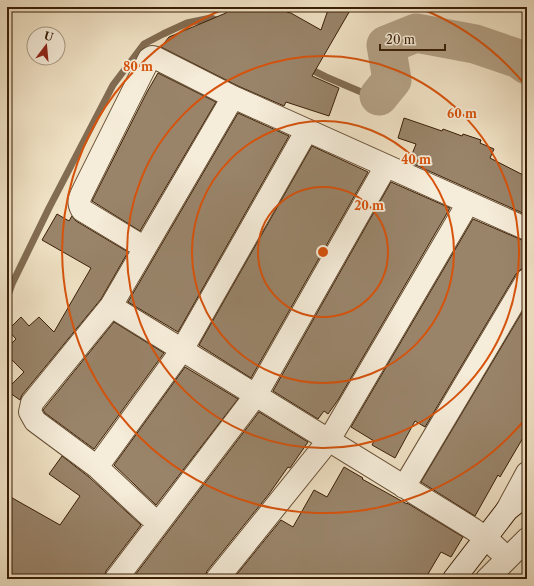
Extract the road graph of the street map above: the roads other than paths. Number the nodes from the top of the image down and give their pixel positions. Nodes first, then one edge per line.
1 (233, 98) junction
2 (307, 130) junction
3 (386, 166) junction
4 (468, 203) junction
5 (527, 229) edge
6 (145, 248) junction
7 (527, 280) edge
8 (111, 306) junction
9 (182, 350) junction
10 (256, 395) junction
11 (329, 440) junction
12 (97, 467) junction
13 (527, 473) edge
14 (404, 486) junction
15 (527, 494) edge
16 (507, 510) junction
17 (158, 524) junction
18 (486, 538) junction
19 (527, 539) edge
20 (507, 558) junction
21 (120, 578) edge
22 (217, 579) edge
23 (454, 579) edge
24 (487, 579) edge

1 - 2 street
1 - 6 street
1 - 6 street
2 - 3 street
2 - 9 street
3 - 4 street
3 - 10 street
4 - 5 street
4 - 11 street
6 - 8 street
7 - 14 street
8 - 9 street
8 - 12 street
9 - 10 street
9 - 12 street
10 - 11 street
10 - 17 street
11 - 14 street
11 - 22 street
12 - 17 street
13 - 16 street
14 - 18 street
15 - 16 street
16 - 18 street
17 - 21 street
18 - 20 street
18 - 23 street
19 - 20 street
20 - 24 street

